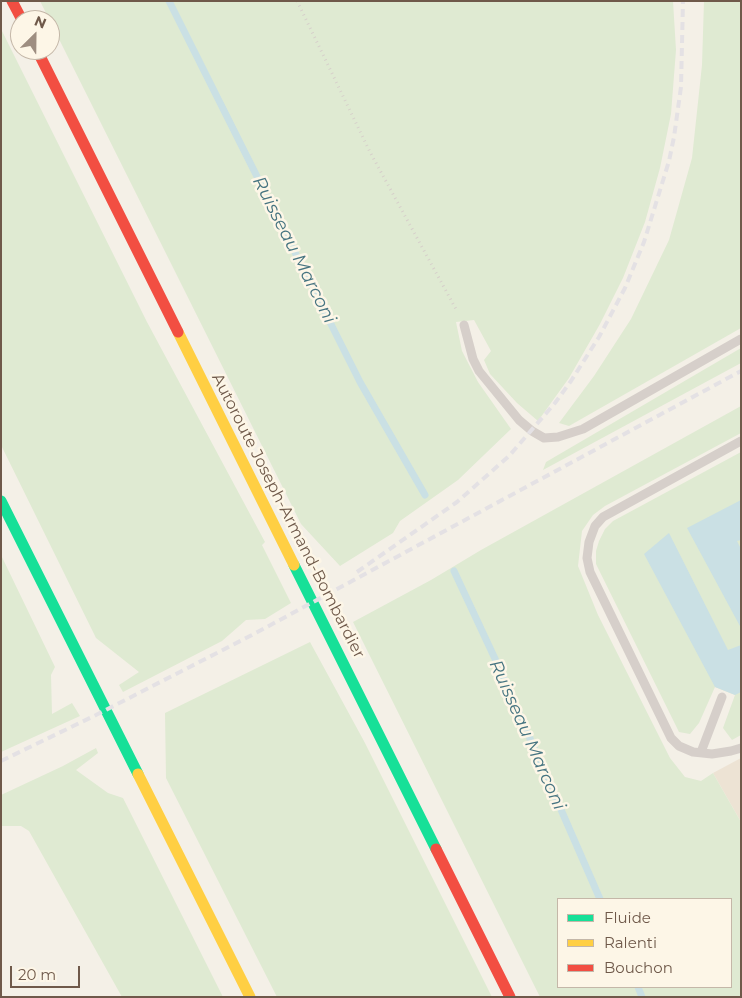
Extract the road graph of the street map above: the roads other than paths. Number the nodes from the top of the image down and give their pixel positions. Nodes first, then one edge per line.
1 (42, 60) edge
2 (464, 325) road end
3 (741, 339) edge
4 (741, 441) edge
5 (1, 501) edge
6 (722, 697) dead end
7 (741, 748) edge
8 (701, 752) junction
9 (250, 997) edge
10 (510, 997) edge

1 - 10 highway, Autoroute Joseph-Armand-Bombardier
2 - 3 lane
4 - 8 lane
5 - 9 highway
6 - 8 lane
7 - 8 lane

